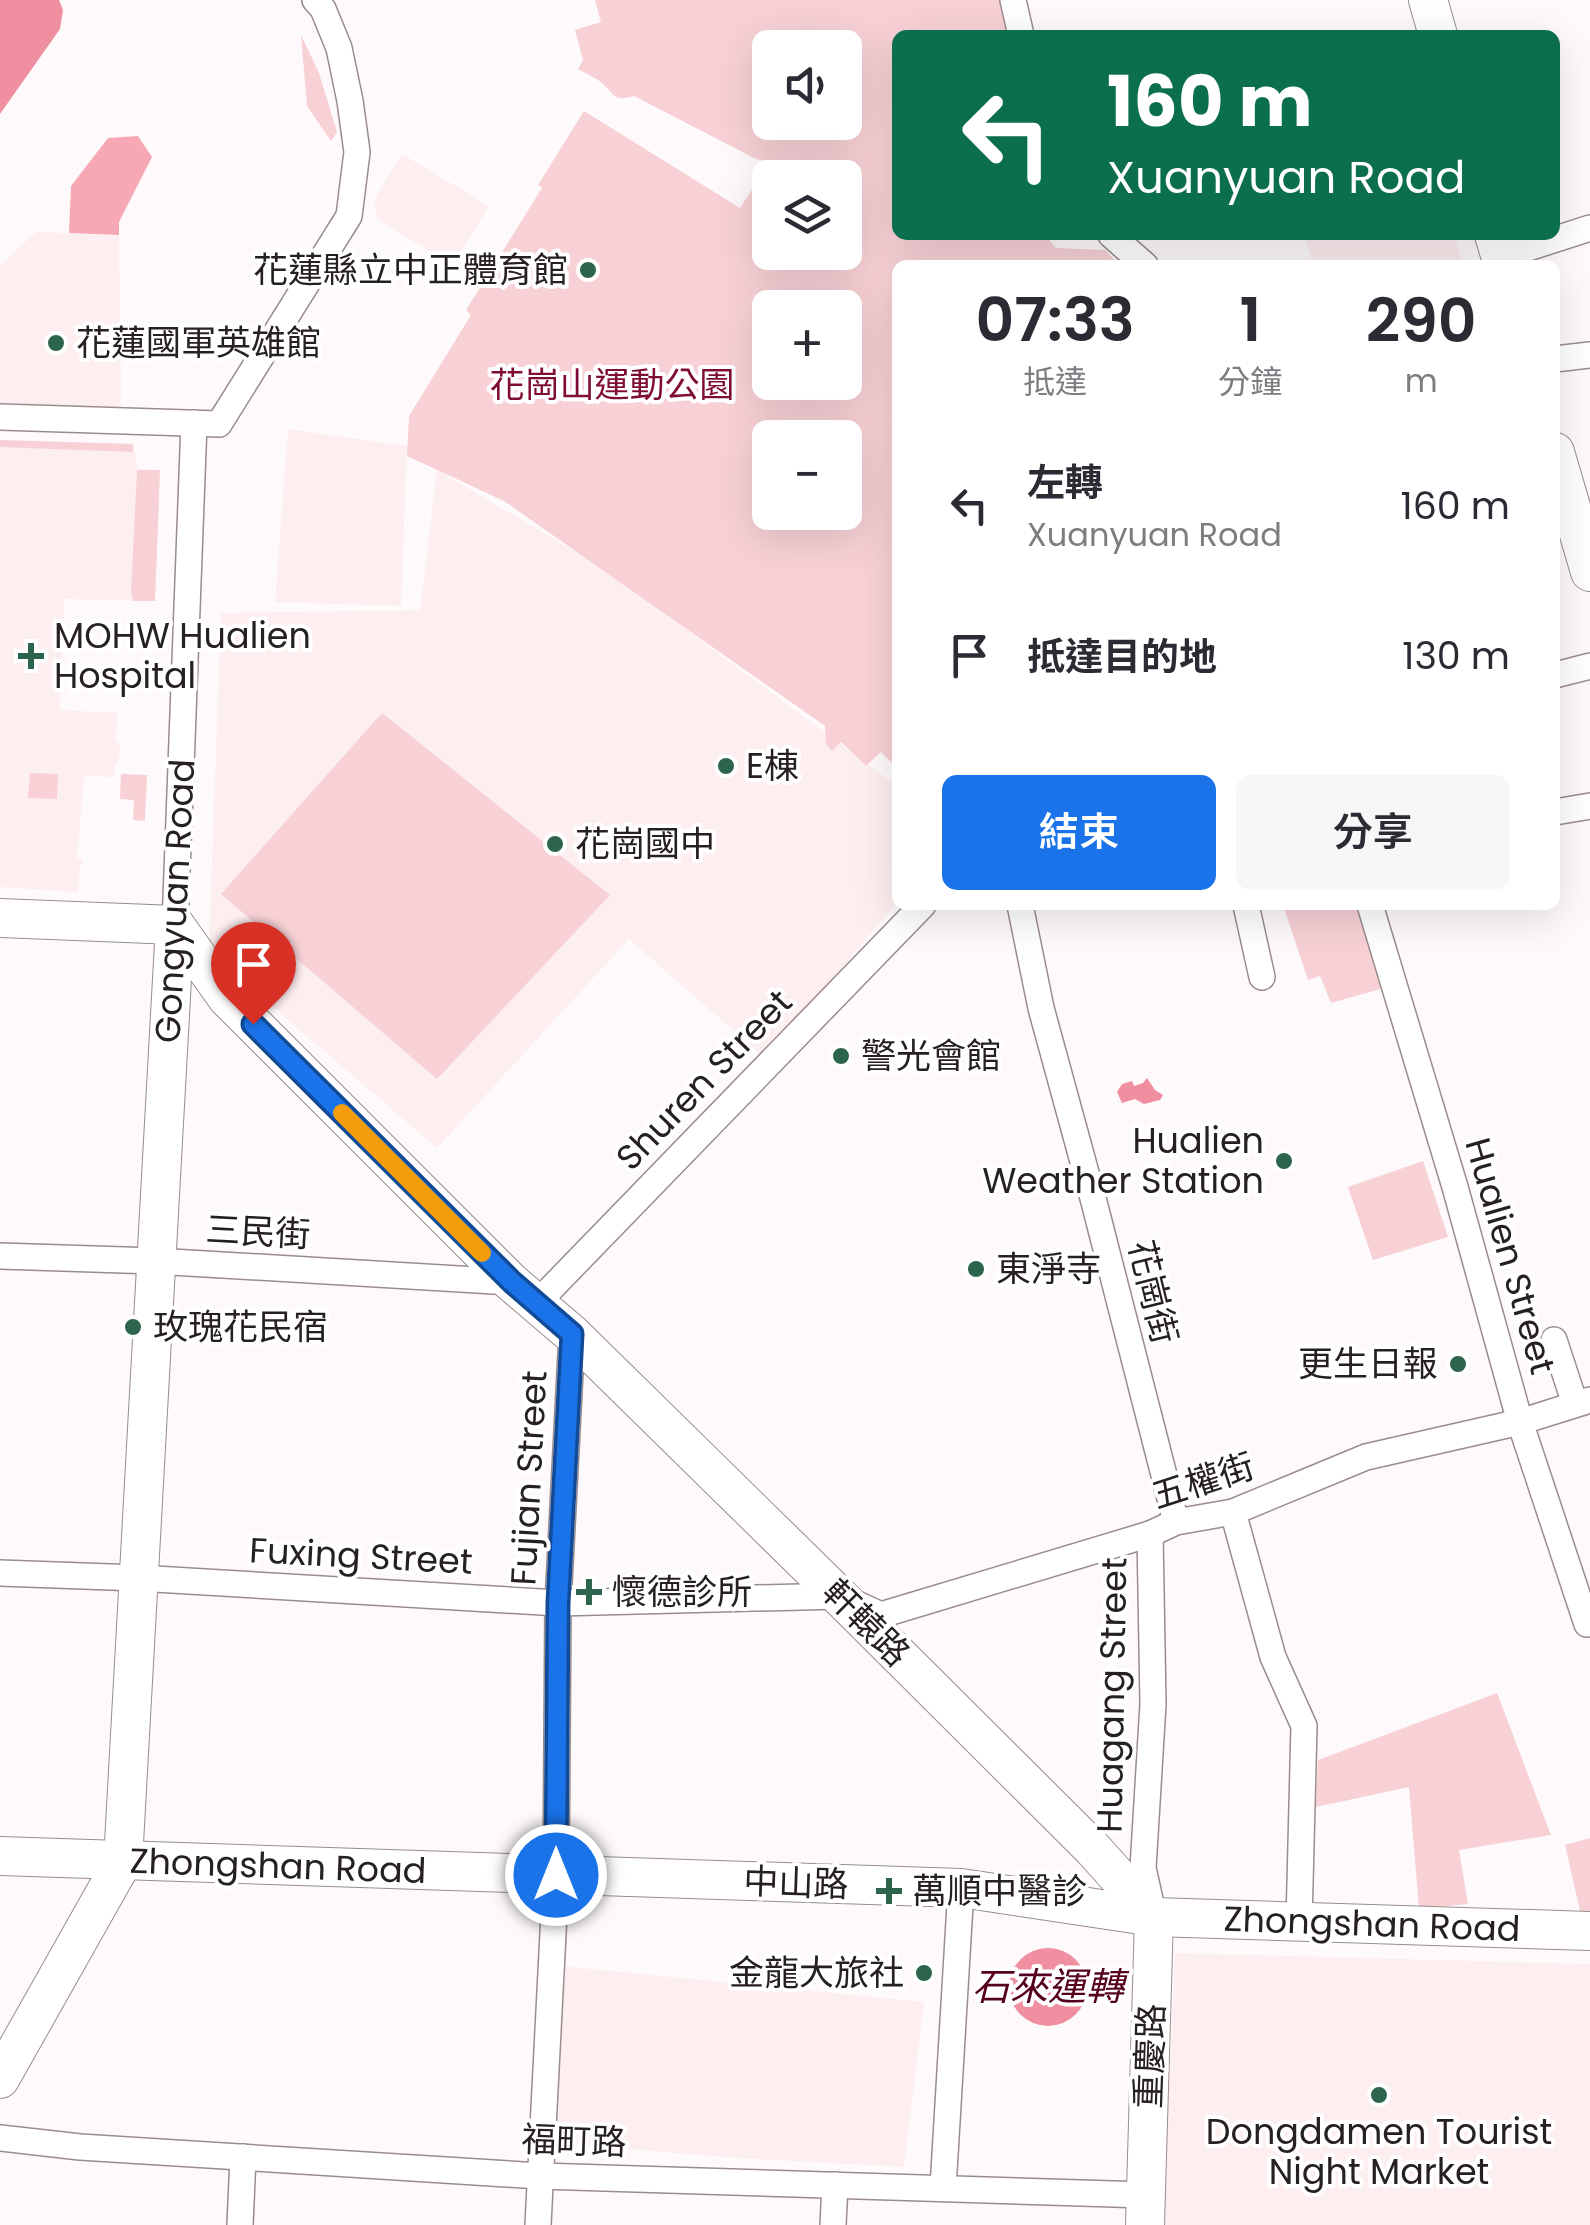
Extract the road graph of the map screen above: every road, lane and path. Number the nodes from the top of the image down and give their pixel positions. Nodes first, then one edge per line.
1 (1013, 0) edge
2 (1428, 0) edge
3 (318, 5) edge
4 (1019, 30) edge
5 (1437, 30) edge
6 (1590, 228) edge
7 (1560, 236) edge
8 (1117, 240) edge
9 (1544, 240) edge
10 (1499, 252) edge
11 (1139, 260) edge
12 (1590, 355) edge
13 (1560, 358) edge
14 (0, 417) edge
15 (194, 423) junction
16 (1560, 471) edge
17 (1573, 520) edge
18 (1590, 572) edge
19 (1590, 666) edge
20 (1560, 674) edge
21 (1590, 806) edge
22 (1560, 811) edge
23 (917, 910) edge
24 (1021, 910) edge
25 (1247, 910) edge
26 (1372, 910) edge
27 (0, 918) edge
28 (176, 925) junction
29 (1262, 977) dead end
30 (0, 1256) edge
31 (155, 1261) junction
32 (524, 1293) junction
33 (572, 1334) junction
34 (1554, 1340) dead end
35 (1583, 1402) edge
36 (1520, 1422) junction
37 (1233, 1512) junction
38 (1176, 1522) junction
39 (1150, 1534) junction
40 (0, 1572) edge
41 (138, 1578) junction
42 (838, 1596) junction
43 (558, 1603) junction
44 (1587, 1624) dead end
45 (0, 1856) edge
46 (123, 1861) junction
47 (556, 1875) junction
48 (961, 1888) junction
49 (1154, 1917) junction
50 (1299, 1922) junction
51 (1590, 1931) edge
52 (0, 2079) edge
53 (0, 2138) edge
54 (244, 2157) junction
55 (540, 2176) junction
56 (835, 2186) junction
57 (943, 2188) junction
58 (1146, 2210) edge
59 (240, 2225) edge
60 (538, 2225) edge
61 (832, 2225) edge

1 - 4 street
2 - 5 street
3 - 15 street
6 - 7 street
8 - 11 street
9 - 10 street
12 - 13 street
14 - 15 street
15 - 28 street, Gongyuan Road
16 - 17 street
17 - 18 street
19 - 20 street
21 - 22 street
23 - 32 street, Shuren Street
24 - 38 street, 花崗街
25 - 29 street
26 - 36 street, Hualien Street
27 - 28 street
28 - 31 street, Gongyuan Road
28 - 32 street, 軒轅路
30 - 31 street, 三民街
31 - 32 street, 三民街
31 - 41 street, Gongyuan Road
32 - 33 street, 軒轅路
33 - 42 street, 軒轅路
33 - 43 street, Fujian Street
34 - 35 street
35 - 36 street, 五權街
36 - 37 street, 五權街
36 - 44 street, Hualien Street
37 - 38 street, 五權街
37 - 50 street
38 - 39 street, 五權街
39 - 42 street, 五權街
39 - 49 street, Huagang Street
40 - 41 street, Fuxing Street
41 - 43 street, Fuxing Street
41 - 46 street, Gongyuan Road
42 - 43 street, Fuxing Street
42 - 49 street, 軒轅路
43 - 47 street, Fujian Street
45 - 46 street, Zhongshan Road
46 - 47 street, Zhongshan Road
46 - 52 street
47 - 48 street, 中山路
47 - 55 street, Fujian Street
48 - 49 street, 中山路
48 - 57 street
49 - 50 street, Zhongshan Road
49 - 58 street, 重慶路
50 - 51 street, Zhongshan Road
53 - 54 street, 福町路
54 - 55 street, 福町路
54 - 59 street
55 - 56 street, 福町路
55 - 60 street, Fujian Street
56 - 57 street, 福町路
56 - 61 street
57 - 58 street, 福町路

